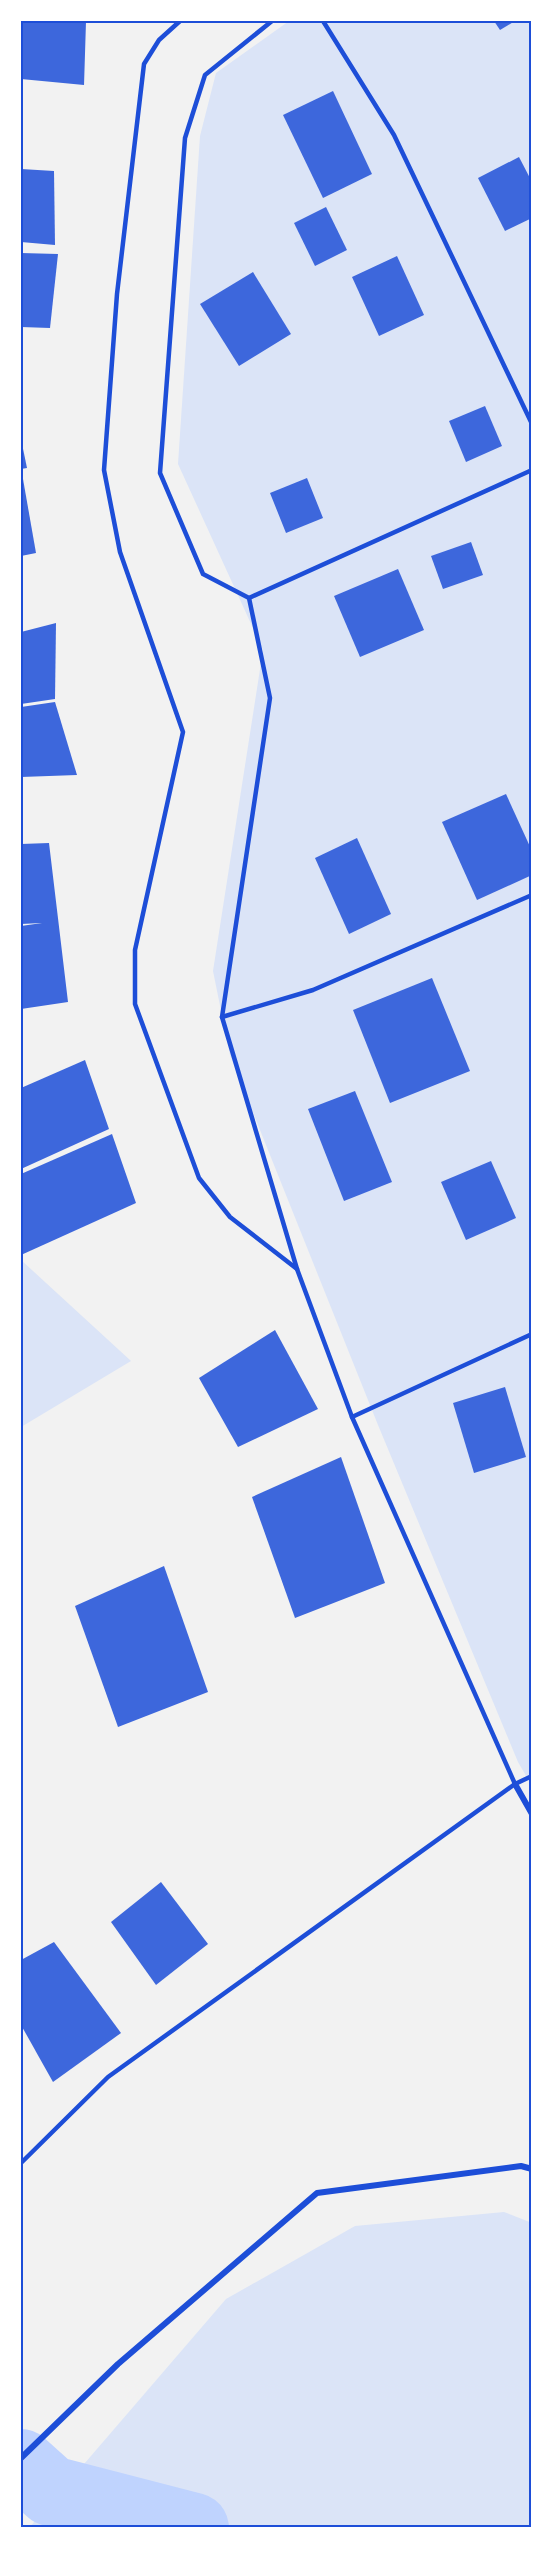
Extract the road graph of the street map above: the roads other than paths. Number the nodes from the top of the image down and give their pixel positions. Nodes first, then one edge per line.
1 (180, 21) edge
2 (272, 21) edge
3 (323, 21) edge
4 (532, 424) edge
5 (532, 470) edge
6 (249, 598) junction
7 (532, 895) edge
8 (222, 1017) junction
9 (297, 1269) junction
10 (532, 1334) edge
11 (352, 1417) junction
12 (532, 1776) edge
13 (515, 1784) junction
14 (532, 1814) edge
15 (21, 2163) edge
16 (532, 2169) edge
17 (21, 2458) edge

1 - 9 lane
2 - 6 lane
3 - 4 lane
5 - 6 lane
6 - 8 lane
7 - 8 lane
8 - 9 lane
9 - 11 lane
10 - 11 lane
11 - 13 lane
12 - 13 lane
13 - 14 street
13 - 15 lane
16 - 17 street

